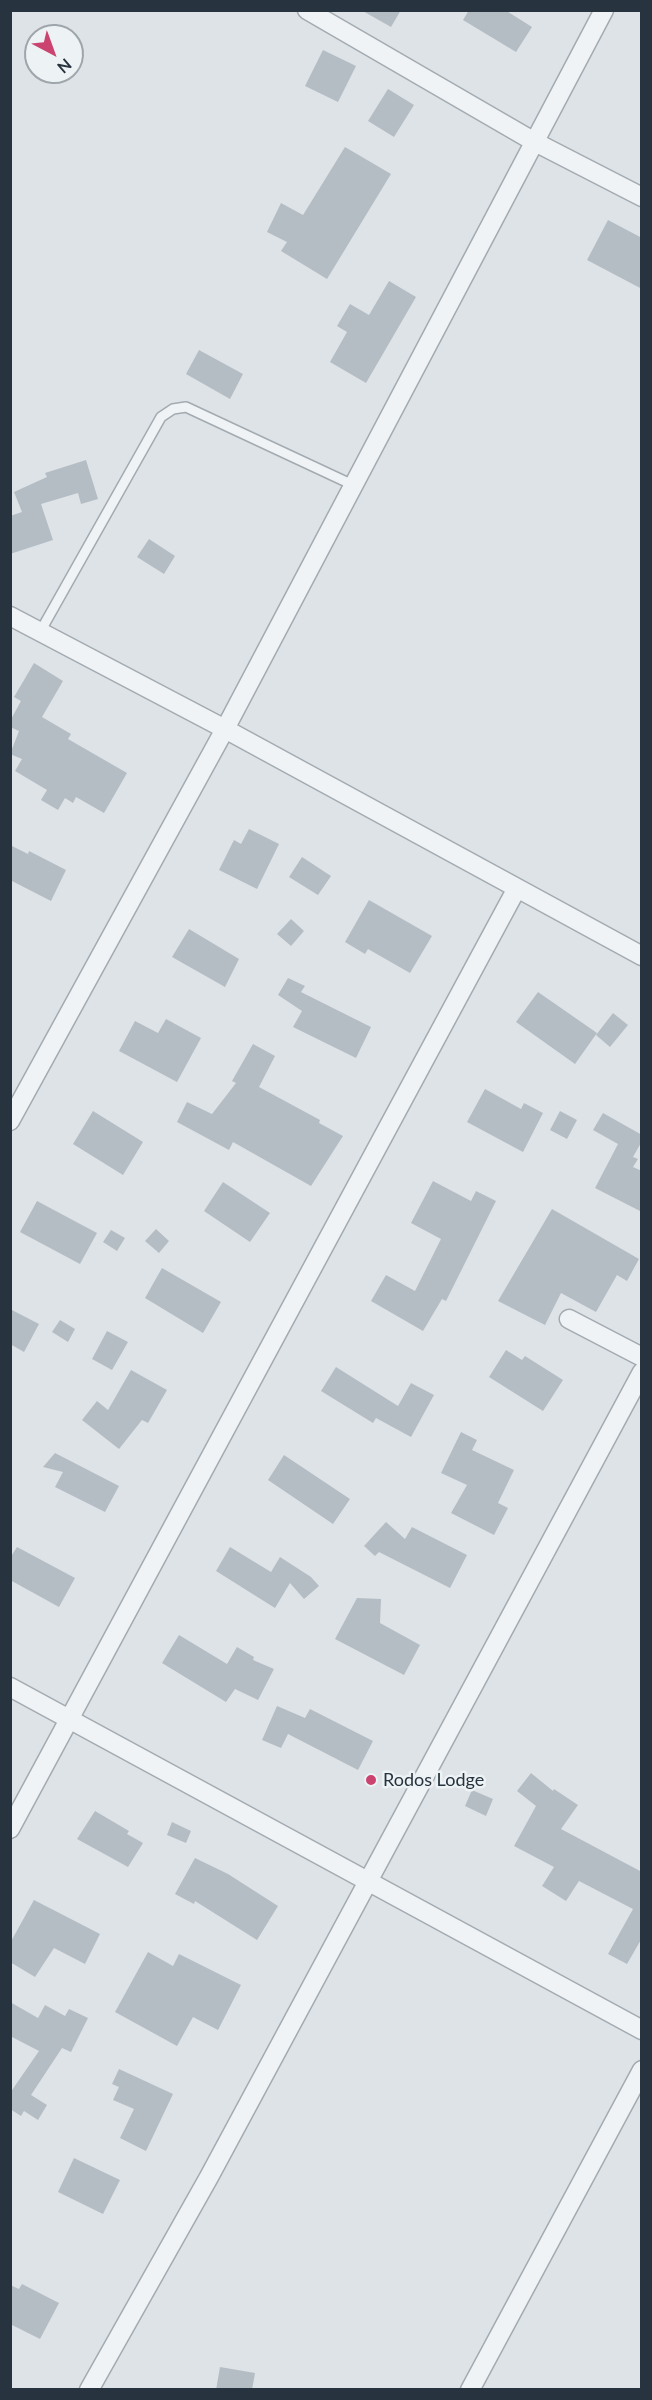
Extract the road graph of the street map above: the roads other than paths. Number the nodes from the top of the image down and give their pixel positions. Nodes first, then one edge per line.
1 (307, 10) edge
2 (604, 10) edge
3 (533, 141) junction
4 (642, 198) edge
5 (353, 485) junction
6 (10, 616) edge
7 (40, 632) junction
8 (225, 729) junction
9 (517, 888) junction
10 (642, 956) edge
11 (10, 1121) edge
12 (569, 1319) dead end
13 (642, 1357) edge
14 (642, 1372) edge
15 (10, 1687) edge
16 (69, 1719) junction
17 (10, 1829) edge
18 (367, 1882) junction
19 (642, 2030) edge
20 (642, 2070) edge
21 (89, 2390) edge
22 (470, 2390) edge

1 - 3 street
2 - 3 street
3 - 4 street
3 - 5 street
5 - 7 lane
5 - 8 street
6 - 7 street
7 - 8 street
8 - 9 street
8 - 11 street
9 - 10 street
9 - 16 street
12 - 13 street
14 - 18 street
15 - 16 street
16 - 17 street
16 - 18 street
18 - 19 street
18 - 21 street
20 - 22 street

